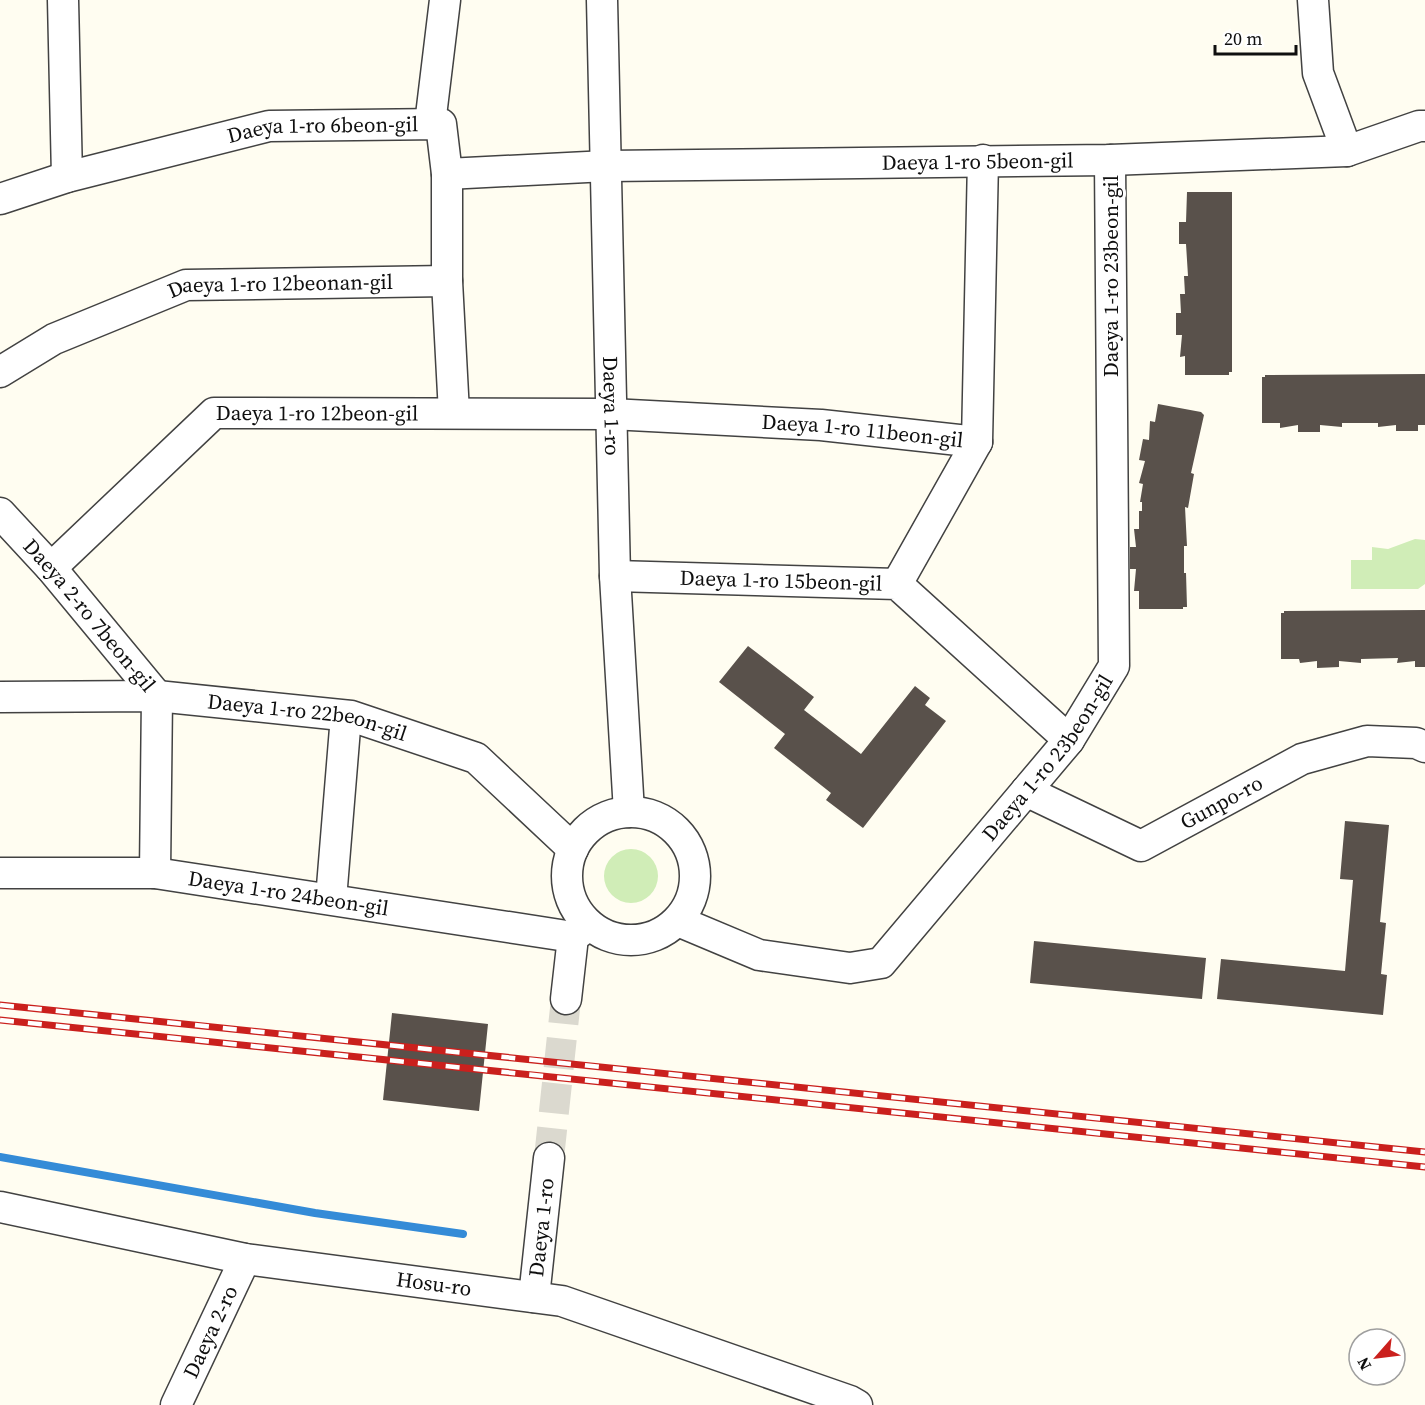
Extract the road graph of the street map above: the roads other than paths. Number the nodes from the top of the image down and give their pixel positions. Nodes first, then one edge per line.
1 (63, 0) edge
2 (445, 0) edge
3 (602, 0) edge
4 (1313, 0) edge
5 (430, 124) junction
6 (1425, 126) edge
7 (1347, 151) junction
8 (983, 160) junction
9 (1110, 160) junction
10 (607, 166) junction
11 (447, 174) junction
12 (67, 177) junction
13 (0, 199) edge
14 (447, 281) junction
15 (0, 372) edge
16 (454, 413) junction
17 (611, 414) junction
18 (977, 442) junction
19 (0, 513) edge
20 (51, 568) junction
21 (615, 576) junction
22 (897, 584) junction
23 (157, 696) junction
24 (0, 697) edge
25 (346, 716) junction
26 (1069, 740) junction
27 (1425, 747) edge
28 (1026, 791) junction
29 (628, 812) junction
30 (573, 849) junction
31 (0, 873) edge
32 (155, 873) junction
33 (331, 899) junction
34 (678, 921) junction
35 (581, 931) junction
36 (566, 999) tunnel mouth
37 (549, 1158) tunnel mouth
38 (0, 1207) edge
39 (245, 1259) junction
40 (534, 1297) junction
41 (176, 1405) edge
42 (857, 1405) edge

1 - 12 street
2 - 5 street
3 - 10 street, Daeya 1-ro
4 - 7 street
5 - 11 street, Daeya 1-ro 6beon-gil
5 - 12 street, Daeya 1-ro 6beon-gil
6 - 7 street
7 - 9 street, Daeya 1-ro 5beon-gil
8 - 9 street, Daeya 1-ro 5beon-gil
8 - 10 street, Daeya 1-ro 5beon-gil
8 - 18 street, Daeya 1-ro 11beon-gil
9 - 26 street, Daeya 1-ro 23beon-gil
10 - 11 street
10 - 17 street, Daeya 1-ro
11 - 14 street
12 - 13 street, Daeya 1-ro 6beon-gil
14 - 15 street, Daeya 1-ro 12beonan-gil
14 - 16 street
16 - 17 street, Daeya 1-ro 12beon-gil
16 - 20 street, Daeya 1-ro 12beon-gil
17 - 18 street, Daeya 1-ro 11beon-gil
17 - 21 street, Daeya 1-ro
18 - 22 street
19 - 20 street, Daeya 2-ro 7beon-gil
20 - 23 street, Daeya 2-ro 7beon-gil
21 - 22 street, Daeya 1-ro 15beon-gil
21 - 29 street, Daeya 1-ro
22 - 26 street, Daeya 1-ro 15beon-gil
23 - 24 street, Daeya 1-ro 22beon-gil
23 - 25 street, Daeya 1-ro 22beon-gil
23 - 32 street, Daeya 2-ro 7beon-gil
25 - 30 street, Daeya 1-ro 22beon-gil
25 - 33 street
26 - 28 street, Daeya 1-ro 23beon-gil
27 - 28 street, Gunpo-ro
28 - 34 street, Daeya 1-ro 23beon-gil
29 - 30 street
29 - 34 street
30 - 35 street
31 - 32 street, Daeya 1-ro 24beon-gil
32 - 33 street, Daeya 1-ro 24beon-gil
33 - 35 street, Daeya 1-ro 24beon-gil
34 - 35 street
35 - 36 street
37 - 40 street, Daeya 1-ro
38 - 39 street, Hosu-ro
39 - 40 street, Hosu-ro
39 - 41 street, Daeya 2-ro
40 - 42 street, Hosu-ro

